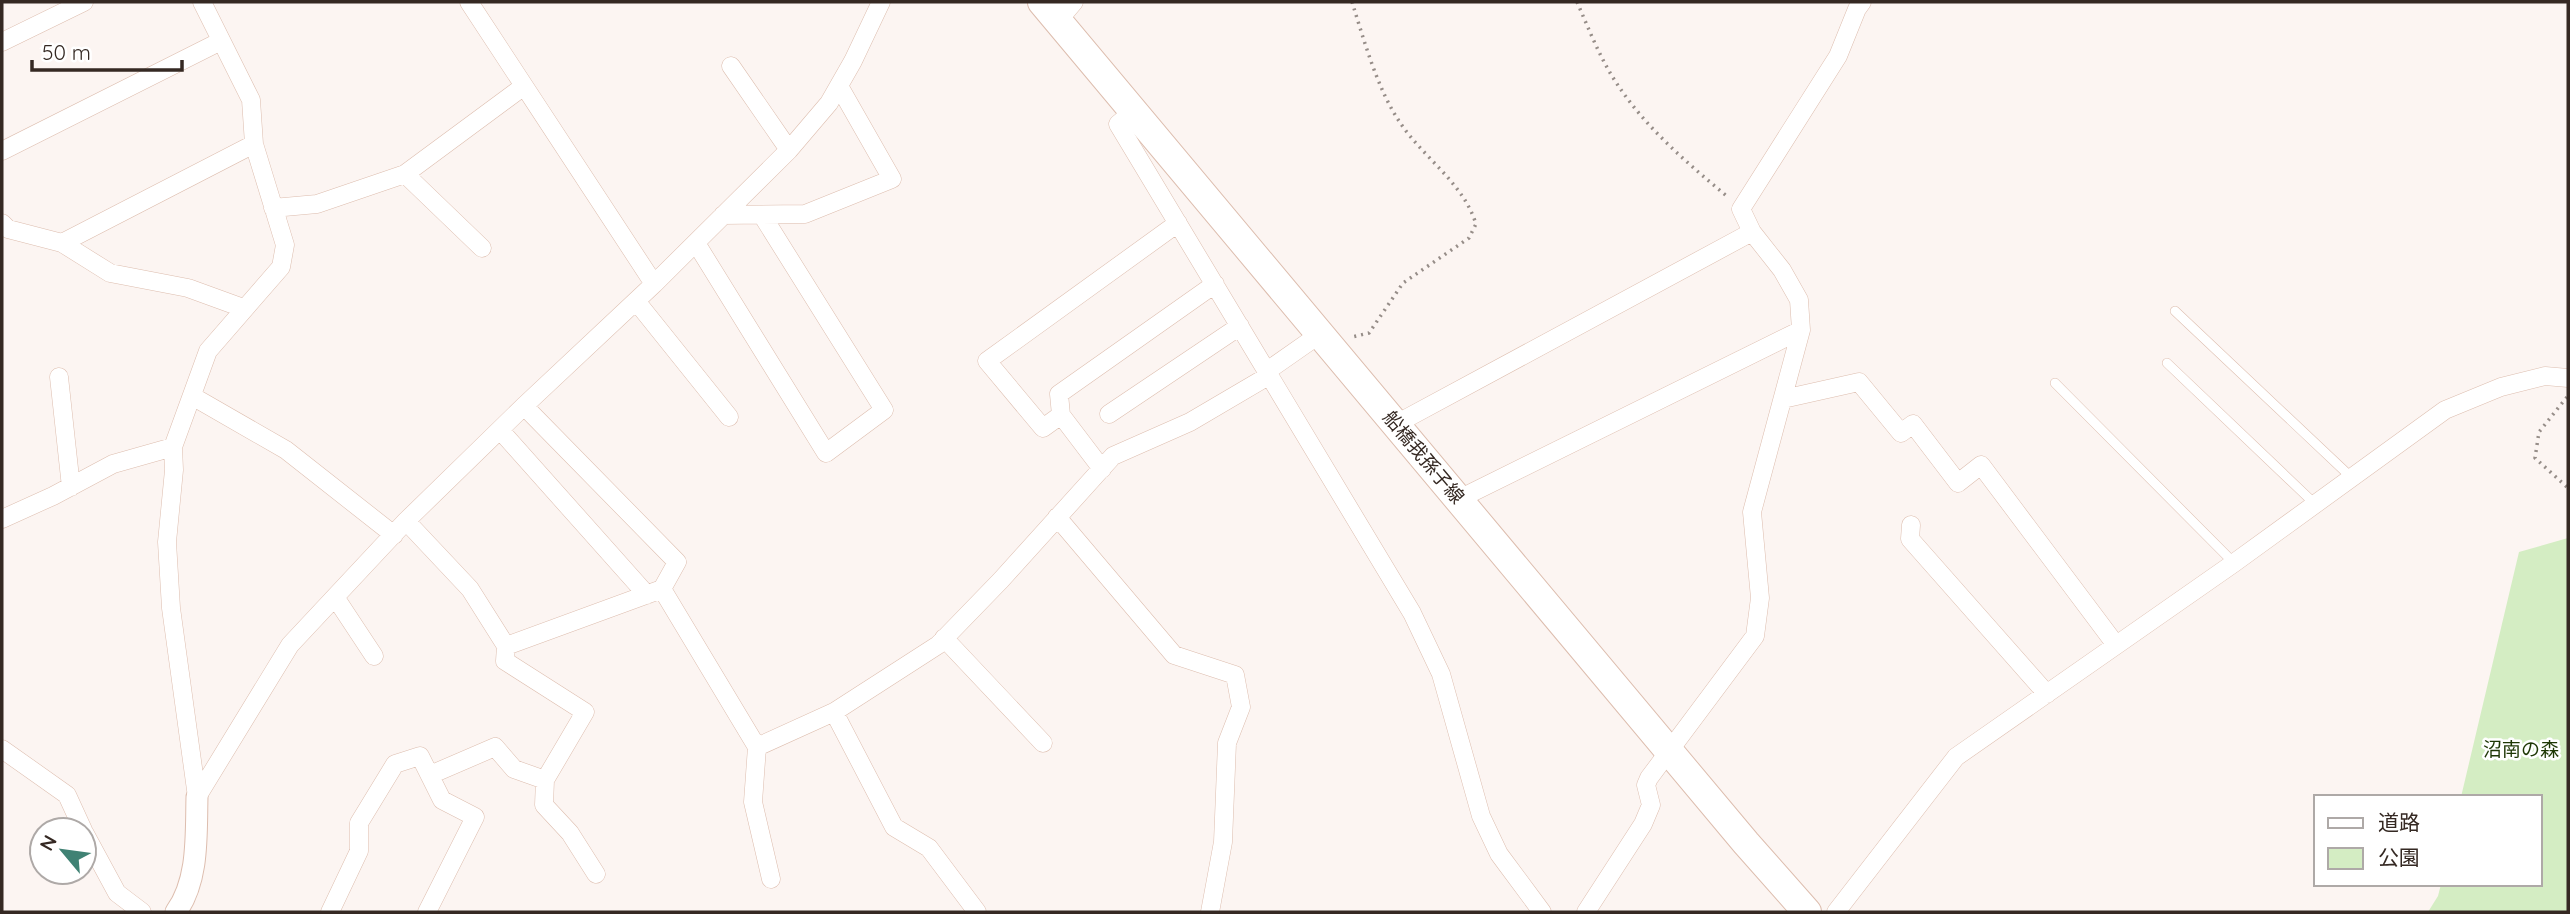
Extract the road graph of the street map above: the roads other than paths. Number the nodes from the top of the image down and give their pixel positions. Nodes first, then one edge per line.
1 (84, 2) edge
2 (202, 2) edge
3 (468, 2) edge
4 (881, 2) edge
5 (1862, 2) edge
6 (1058, 8) edge
7 (221, 41) junction
8 (2, 42) edge
9 (731, 66) dead end
10 (524, 86) junction
11 (839, 86) junction
12 (1134, 111) junction
13 (254, 144) junction
14 (789, 150) junction
15 (2, 151) edge
16 (405, 174) junction
17 (273, 208) junction
18 (723, 215) junction
19 (762, 215) junction
20 (2, 223) edge
21 (1178, 223) junction
22 (1752, 232) junction
23 (62, 243) junction
24 (696, 243) junction
25 (482, 248) dead end
26 (654, 284) junction
27 (1215, 284) junction
28 (636, 301) junction
29 (243, 308) junction
30 (2175, 311) dead end
31 (1240, 326) junction
32 (1801, 330) junction
33 (1324, 339) junction
34 (2167, 363) dead end
35 (1268, 373) junction
36 (59, 377) dead end
37 (2568, 378) edge
38 (2055, 383) dead end
39 (192, 396) junction
40 (1783, 399) junction
41 (524, 406) junction
42 (1109, 414) dead end
43 (1061, 415) junction
44 (729, 417) dead end
45 (1396, 424) junction
46 (500, 430) junction
47 (173, 447) junction
48 (1102, 469) junction
49 (2352, 478) junction
50 (71, 487) junction
51 (1459, 499) junction
52 (2315, 504) junction
53 (1057, 517) junction
54 (2, 519) edge
55 (406, 521) junction
56 (1911, 525) dead end
57 (394, 535) junction
58 (2234, 563) junction
59 (654, 592) junction
60 (335, 597) junction
61 (944, 638) junction
62 (2116, 645) junction
63 (506, 646) junction
64 (374, 656) dead end
65 (2047, 694) junction
66 (834, 712) junction
67 (1043, 743) dead end
68 (757, 747) junction
69 (2, 749) edge
70 (1669, 751) junction
71 (430, 775) junction
72 (545, 780) junction
73 (197, 797) junction
74 (76, 816) edge
75 (98, 858) edge
76 (596, 873) dead end
77 (771, 879) dead end
78 (142, 912) edge
79 (176, 912) edge
80 (330, 912) edge
81 (427, 912) edge
82 (977, 912) edge
83 (1210, 912) edge
84 (1542, 912) edge
85 (1586, 912) edge
86 (1807, 912) edge
87 (1836, 912) edge

1 - 8 street
2 - 7 street
3 - 10 street
4 - 11 street
5 - 22 street
6 - 12 main road, 船橋我孫子線
7 - 13 street
7 - 15 street
9 - 14 street
10 - 16 street
10 - 26 street
11 - 14 street
11 - 19 street
12 - 21 street
12 - 33 main road, 船橋我孫子線
13 - 17 street
13 - 23 street
14 - 18 street
16 - 17 street
16 - 25 street
17 - 29 street
18 - 19 street
18 - 24 street
19 - 24 street
20 - 23 street
21 - 27 street
21 - 43 street
22 - 32 street
22 - 45 street
23 - 29 street
24 - 26 street
26 - 28 street
27 - 31 street
27 - 43 street
28 - 41 street
28 - 44 street
29 - 39 street
30 - 49 lane
31 - 35 street
31 - 42 street
32 - 40 street
32 - 51 street
33 - 35 street
33 - 45 main road, 船橋我孫子線
34 - 52 lane
35 - 48 street
35 - 84 street
36 - 50 street
37 - 49 street
38 - 58 lane
39 - 47 street
39 - 57 street
40 - 62 street
40 - 70 street
41 - 46 street
41 - 59 street
43 - 48 street
45 - 51 main road, 船橋我孫子線
46 - 55 street
46 - 59 street
47 - 50 street
47 - 73 street
48 - 53 street
49 - 52 street
50 - 54 street
51 - 70 main road, 船橋我孫子線
52 - 58 street
53 - 61 street
53 - 83 street
55 - 57 street
55 - 63 street
56 - 65 street
57 - 60 street
58 - 62 street
59 - 63 street
59 - 68 street
60 - 64 street
60 - 73 street
61 - 66 street
61 - 67 street
62 - 65 street
63 - 72 street
65 - 87 street
66 - 68 street
66 - 82 street
68 - 77 street
69 - 74 street
70 - 85 street
70 - 86 main road, 船橋我孫子線
71 - 72 street
71 - 80 street
71 - 81 street
72 - 76 street
73 - 79 street
75 - 78 street

